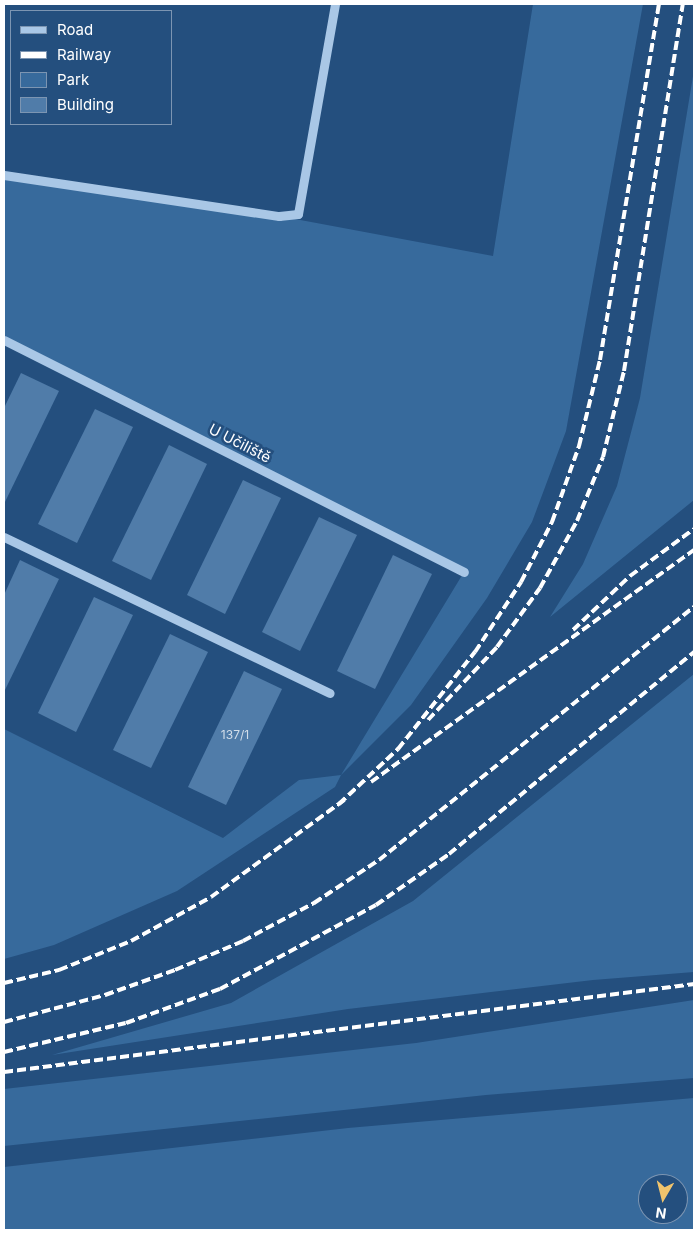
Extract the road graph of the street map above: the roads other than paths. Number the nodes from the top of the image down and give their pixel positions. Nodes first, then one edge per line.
1 (335, 4) edge
2 (4, 175) edge
3 (4, 340) edge
4 (4, 537) edge
5 (464, 572) dead end
6 (330, 693) dead end

1 - 2 lane
3 - 5 lane, U Učiliště
4 - 6 lane

